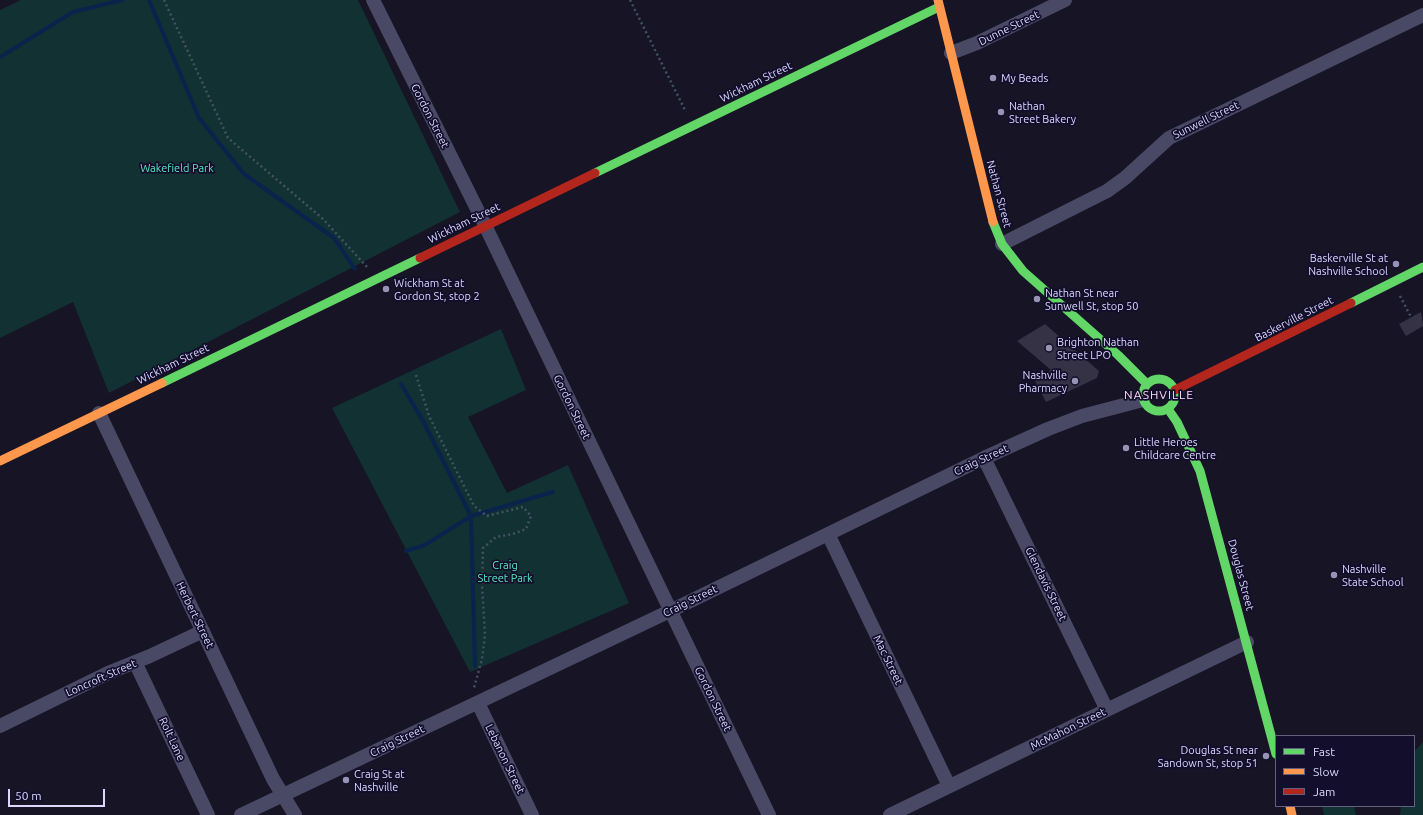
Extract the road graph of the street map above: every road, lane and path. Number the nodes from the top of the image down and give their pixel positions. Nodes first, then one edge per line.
1 (164, 0) edge
2 (373, 0) edge
3 (630, 0) edge
4 (1065, 0) edge
5 (938, 3) edge
6 (1423, 15) edge
7 (951, 53) junction
8 (693, 126) junction
9 (485, 226) junction
10 (1002, 244) junction
11 (1423, 267) edge
12 (377, 278) junction
13 (1400, 295) dead end
14 (1411, 317) dead end
15 (416, 375) dead end
16 (1147, 384) junction
17 (1175, 390) junction
18 (1143, 400) junction
19 (1168, 409) junction
20 (99, 413) junction
21 (984, 458) junction
22 (0, 461) edge
23 (828, 534) junction
24 (670, 611) junction
25 (203, 630) junction
26 (1247, 642) junction
27 (135, 662) junction
28 (474, 688) dead end
29 (478, 702) junction
30 (1107, 710) junction
31 (0, 726) edge
32 (1275, 750) edge
33 (949, 786) junction
34 (284, 796) junction
35 (208, 815) edge
36 (241, 815) edge
37 (295, 815) edge
38 (532, 815) edge
39 (769, 815) edge
40 (890, 815) edge

1 - 12 path
2 - 9 street, Gordon Street
3 - 8 path
4 - 7 street, Dunne Street
5 - 7 street, Nathan Street
5 - 8 street, Wickham Street
6 - 10 street, Sunwell Street
7 - 10 street, Nathan Street
8 - 9 street, Wickham Street
9 - 12 street, Wickham Street
9 - 24 street, Gordon Street
10 - 16 street, Nathan Street
11 - 17 street, Baskerville Street
12 - 20 street, Wickham Street
13 - 14 path
15 - 28 path
16 - 17 street
16 - 18 street
17 - 19 street
18 - 19 street
18 - 21 street, Craig Street
19 - 26 street, Douglas Street
20 - 22 street, Wickham Street
20 - 25 street, Herbert Street
21 - 23 street, Craig Street
21 - 30 street, Glendavis Street
23 - 24 street, Craig Street
23 - 33 street, Mac Street
24 - 29 street, Craig Street
24 - 39 street, Gordon Street
25 - 27 street, Loncroft Street
25 - 34 street, Herbert Street
26 - 30 street, McMahon Street
26 - 32 street, Douglas Street
27 - 31 street, Loncroft Street
27 - 35 street, Rolt Lane
29 - 34 street, Craig Street
29 - 38 street, Lebanon Street
30 - 33 street, McMahon Street
33 - 40 street, McMahon Street
34 - 36 street, Craig Street
34 - 37 street, Herbert Street

